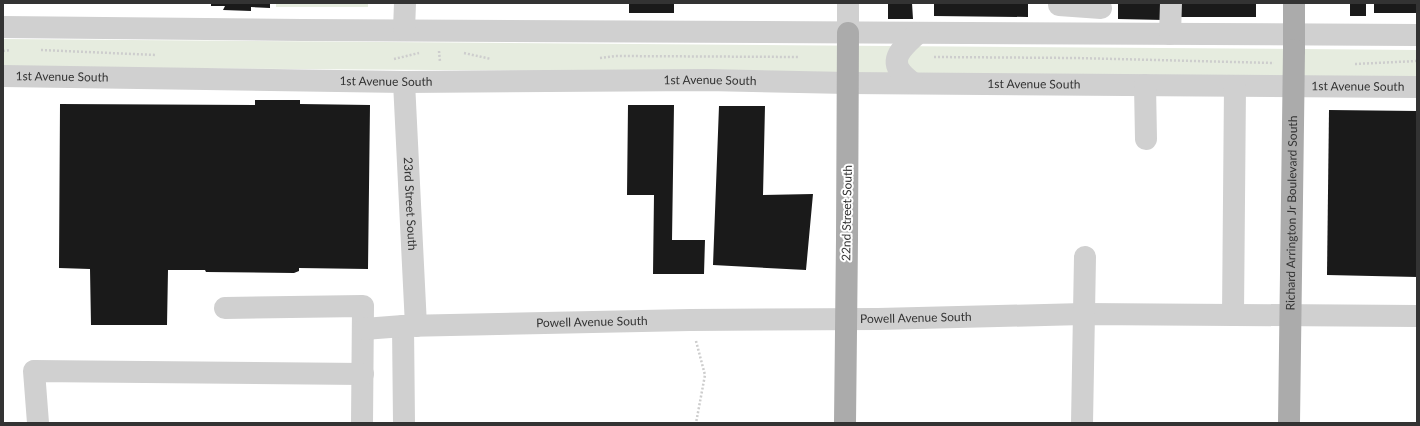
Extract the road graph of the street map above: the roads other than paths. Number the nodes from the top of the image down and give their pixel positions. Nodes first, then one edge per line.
1 (405, 3) edge
2 (848, 3) edge
3 (1059, 3) edge
4 (1171, 3) edge
5 (1294, 3) edge
6 (1101, 5) edge
7 (3, 28) edge
8 (404, 30) junction
9 (848, 33) junction
10 (918, 33) junction
11 (1100, 34) junction
12 (1170, 34) junction
13 (1417, 36) edge
14 (1294, 42) junction
15 (3, 76) edge
16 (404, 82) junction
17 (848, 83) junction
18 (913, 83) junction
19 (1145, 85) junction
20 (1236, 86) junction
21 (1417, 87) edge
22 (1146, 139) dead end
23 (1085, 257) dead end
24 (225, 308) dead end
25 (1083, 314) junction
26 (1233, 315) junction
27 (1417, 316) edge
28 (409, 326) junction
29 (364, 329) junction
30 (363, 374) junction
31 (38, 423) edge
32 (362, 423) edge
33 (404, 423) edge
34 (845, 423) edge
35 (1082, 423) edge
36 (1289, 423) edge

1 - 8 street
2 - 9 street, 22nd Street South
3 - 6 street
4 - 12 street
5 - 14 main road, Richard Arrington Jr Boulevard South
6 - 11 street
7 - 8 street
8 - 9 street
9 - 10 street
9 - 17 main road, 22nd Street South
10 - 11 street
10 - 18 street
11 - 12 street
12 - 14 street
13 - 14 street
14 - 36 main road, Richard Arrington Jr Boulevard South, bridge
15 - 16 street, 1st Avenue South
16 - 17 street, 1st Avenue South
16 - 28 street, 23rd Street South
17 - 18 street, 1st Avenue South
17 - 34 main road, 22nd Street South, bridge
18 - 19 street, 1st Avenue South
19 - 20 street, 1st Avenue South
19 - 22 street
20 - 21 street, 1st Avenue South
20 - 26 street
23 - 25 street
24 - 29 street
25 - 26 street, Powell Avenue South
25 - 28 street, Powell Avenue South
25 - 35 street
26 - 27 street, Powell Avenue South
28 - 29 street, Powell Avenue South
28 - 33 street, 23rd Street South
29 - 30 street
30 - 31 street
30 - 32 street

